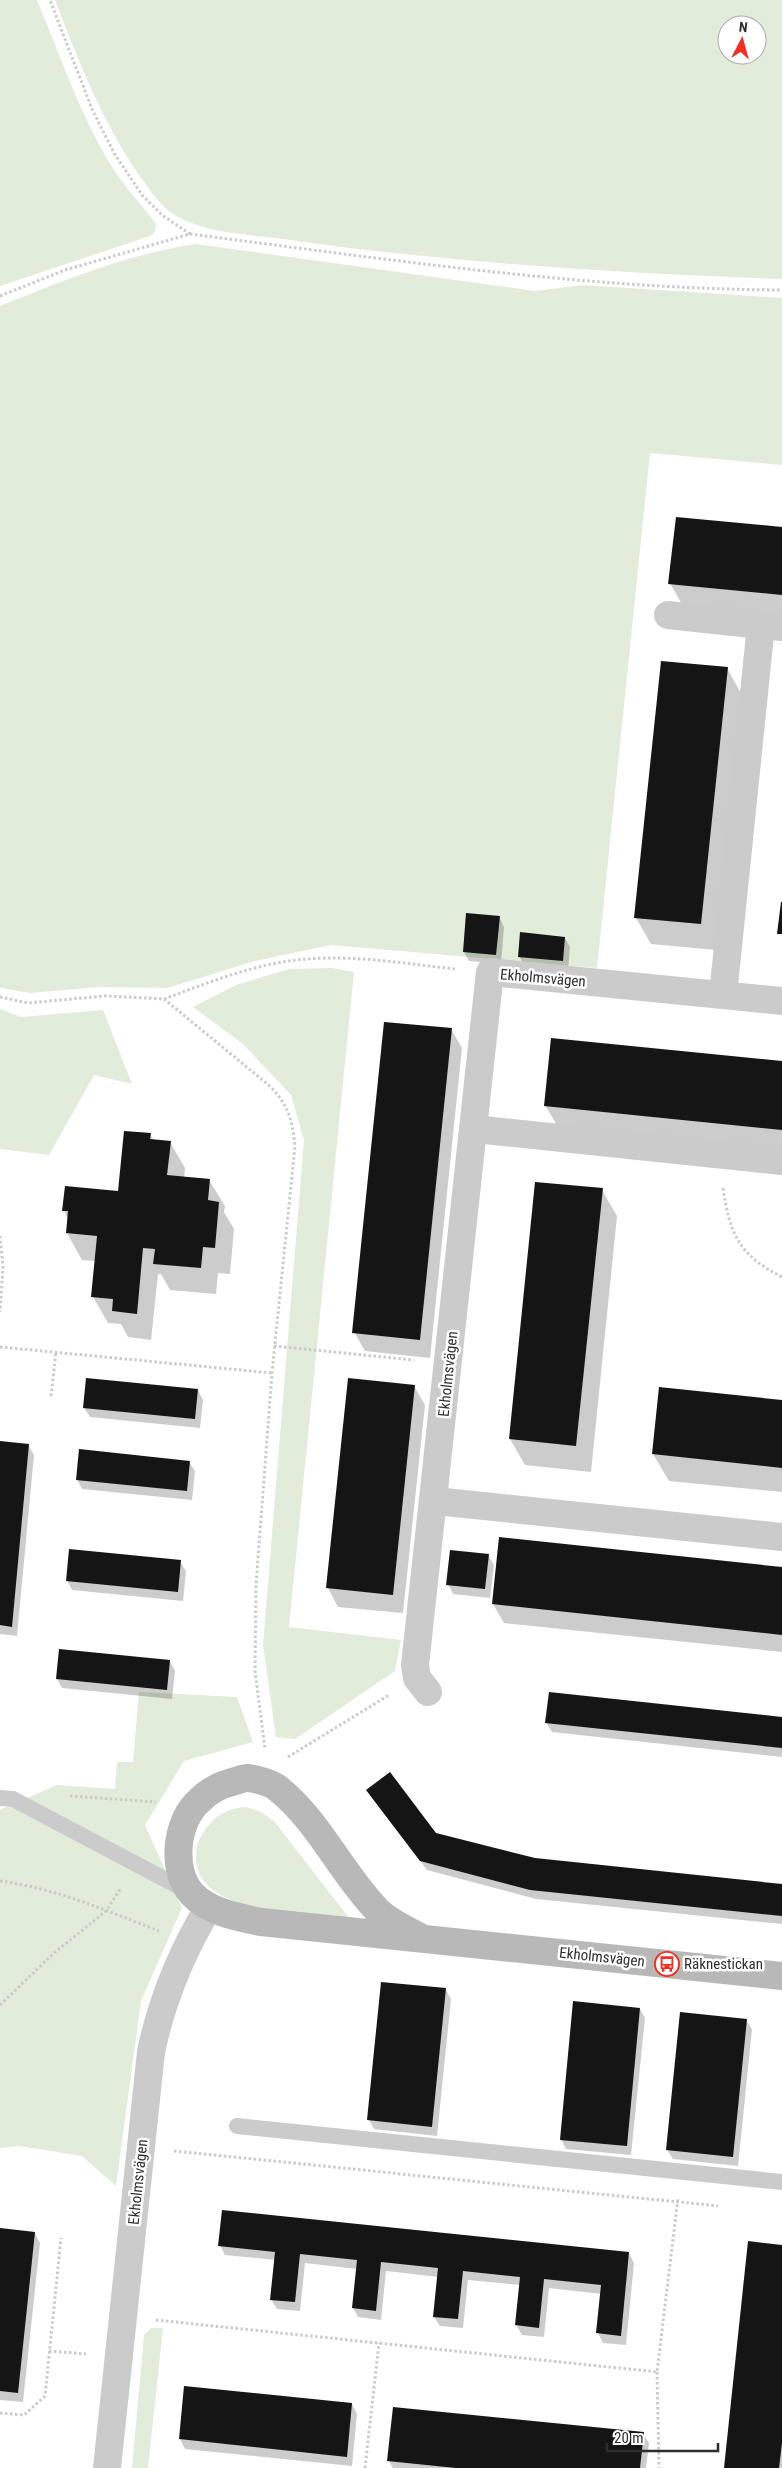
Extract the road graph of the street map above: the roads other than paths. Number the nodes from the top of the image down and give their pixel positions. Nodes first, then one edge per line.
1 (668, 615) dead end
2 (771, 626) edge
3 (723, 994) junction
4 (782, 1001) edge
5 (474, 1129) junction
6 (782, 1161) edge
7 (434, 1501) junction
8 (782, 1537) edge
9 (422, 1685) road end
10 (0, 1798) edge
11 (200, 1900) junction
12 (422, 1938) junction
13 (782, 1976) edge
14 (237, 2126) dead end
15 (782, 2182) edge
16 (107, 2468) edge

1 - 2 street
2 - 3 street
3 - 4 street, Ekholmsvägen
3 - 5 street, Ekholmsvägen
5 - 6 street
5 - 7 street, Ekholmsvägen
7 - 8 street
7 - 9 street, Ekholmsvägen
10 - 11 lane
11 - 12 street, Ekholmsvägen
11 - 12 street, Ekholmsvägen
11 - 16 street, Ekholmsvägen
12 - 13 street, Ekholmsvägen
14 - 15 lane

